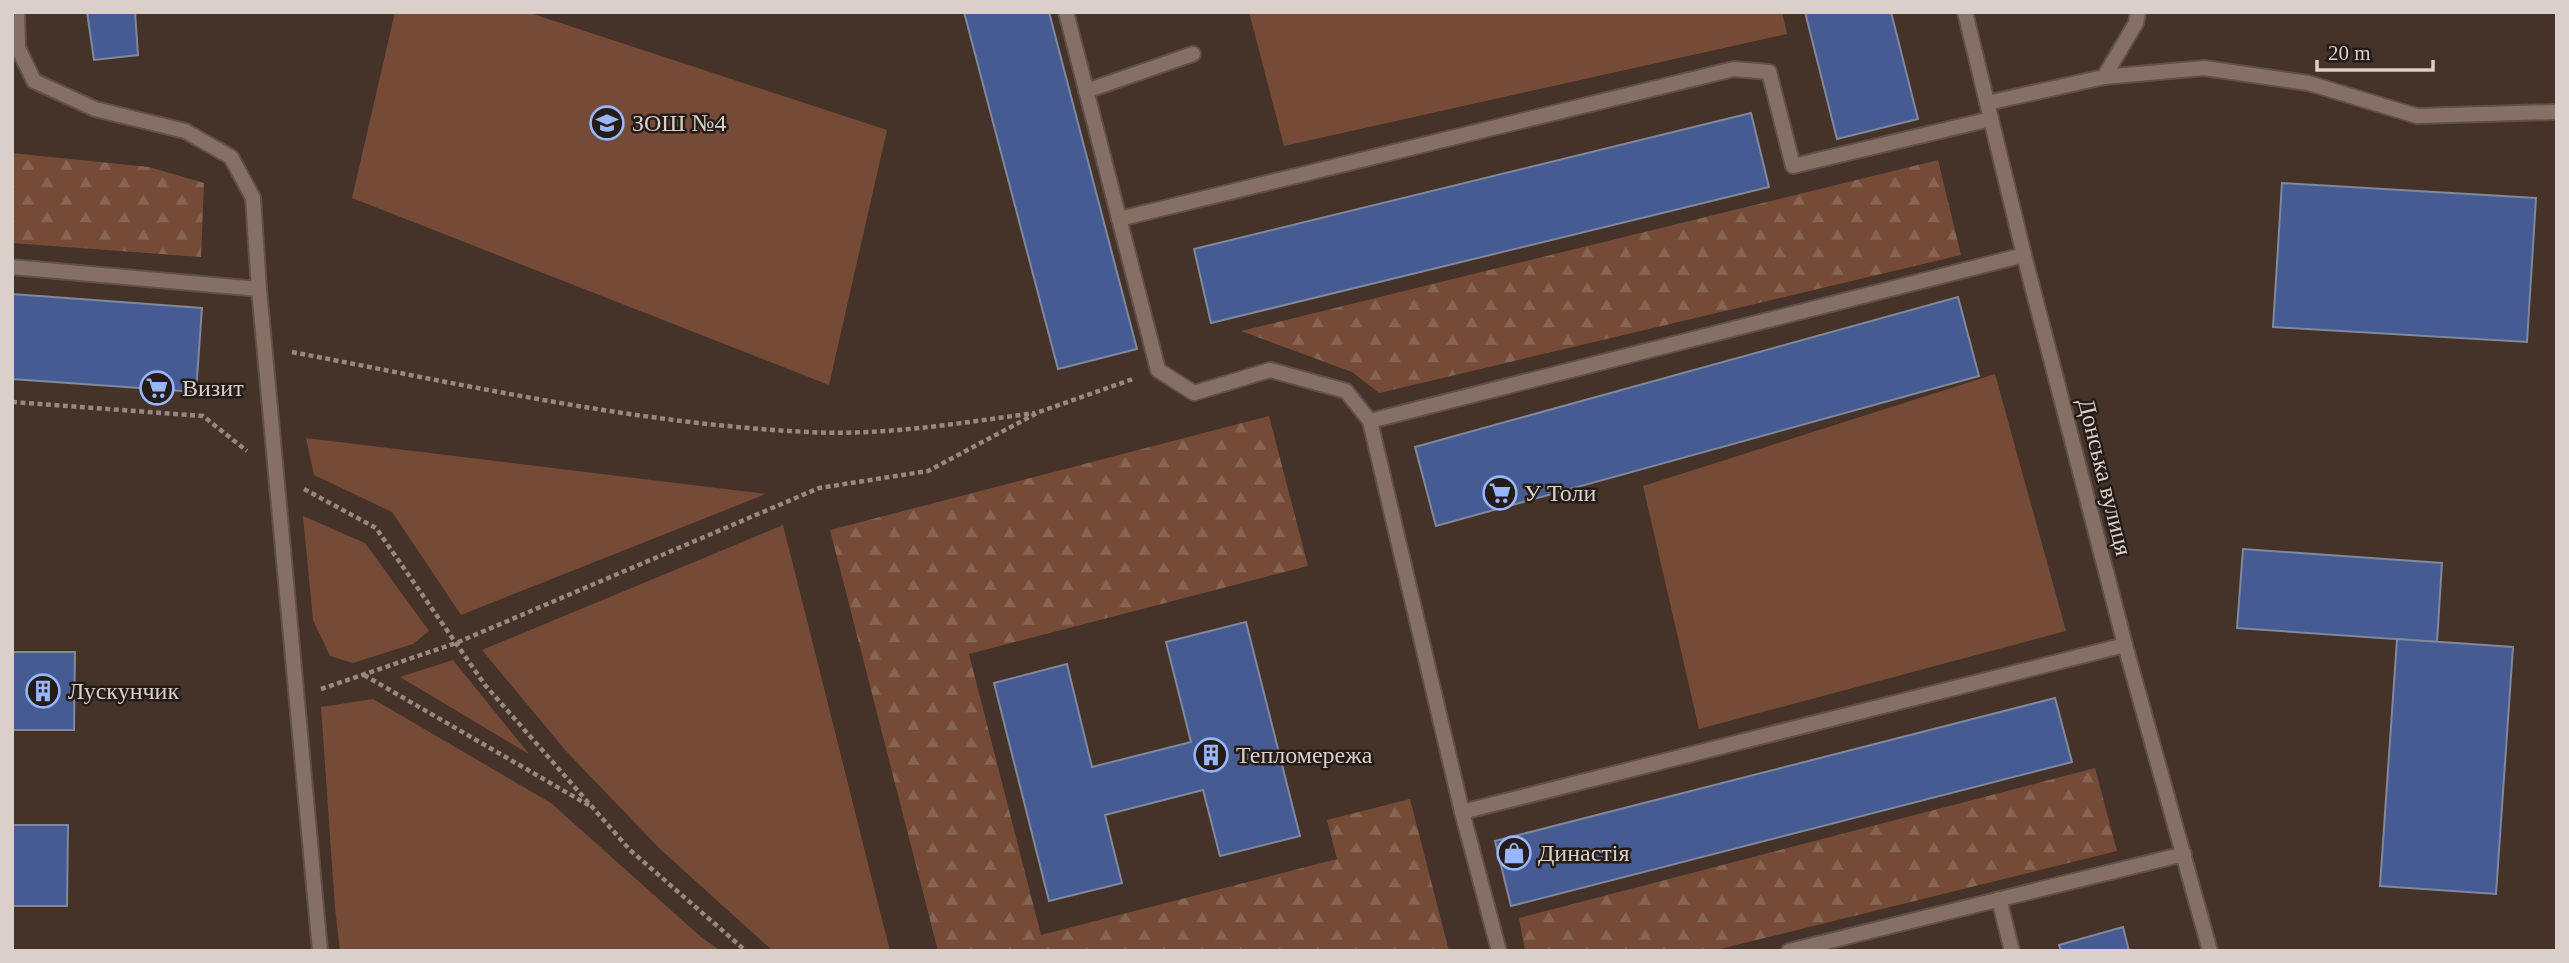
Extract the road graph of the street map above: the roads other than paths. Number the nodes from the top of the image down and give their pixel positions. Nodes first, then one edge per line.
1 (1066, 12) edge
2 (1965, 12) edge
3 (2138, 12) edge
4 (15, 19) edge
5 (1193, 54) dead end
6 (2104, 77) junction
7 (1086, 91) junction
8 (1987, 103) junction
9 (2554, 112) dead end
10 (1991, 119) junction
11 (1119, 219) junction
12 (2024, 255) junction
13 (12, 267) edge
14 (259, 289) junction
15 (1370, 421) junction
16 (2125, 645) junction
17 (1462, 812) junction
18 (2184, 854) junction
19 (1999, 899) junction
20 (320, 951) edge
21 (1499, 951) edge
22 (1789, 951) edge
23 (2012, 951) edge
24 (2210, 951) edge

1 - 7 street
2 - 8 street, Донська вулиця
3 - 6 street
4 - 14 street
5 - 7 street
6 - 8 street
6 - 9 street
7 - 11 street
8 - 10 street, Донська вулиця
10 - 11 street
10 - 12 street, Донська вулиця
11 - 15 street
12 - 15 street
12 - 16 street, Донська вулиця
13 - 14 street
14 - 20 street
15 - 17 street
16 - 17 street
16 - 18 street, Донська вулиця
17 - 21 street
18 - 19 street
18 - 24 street, Донська вулиця
19 - 22 street
19 - 23 street

